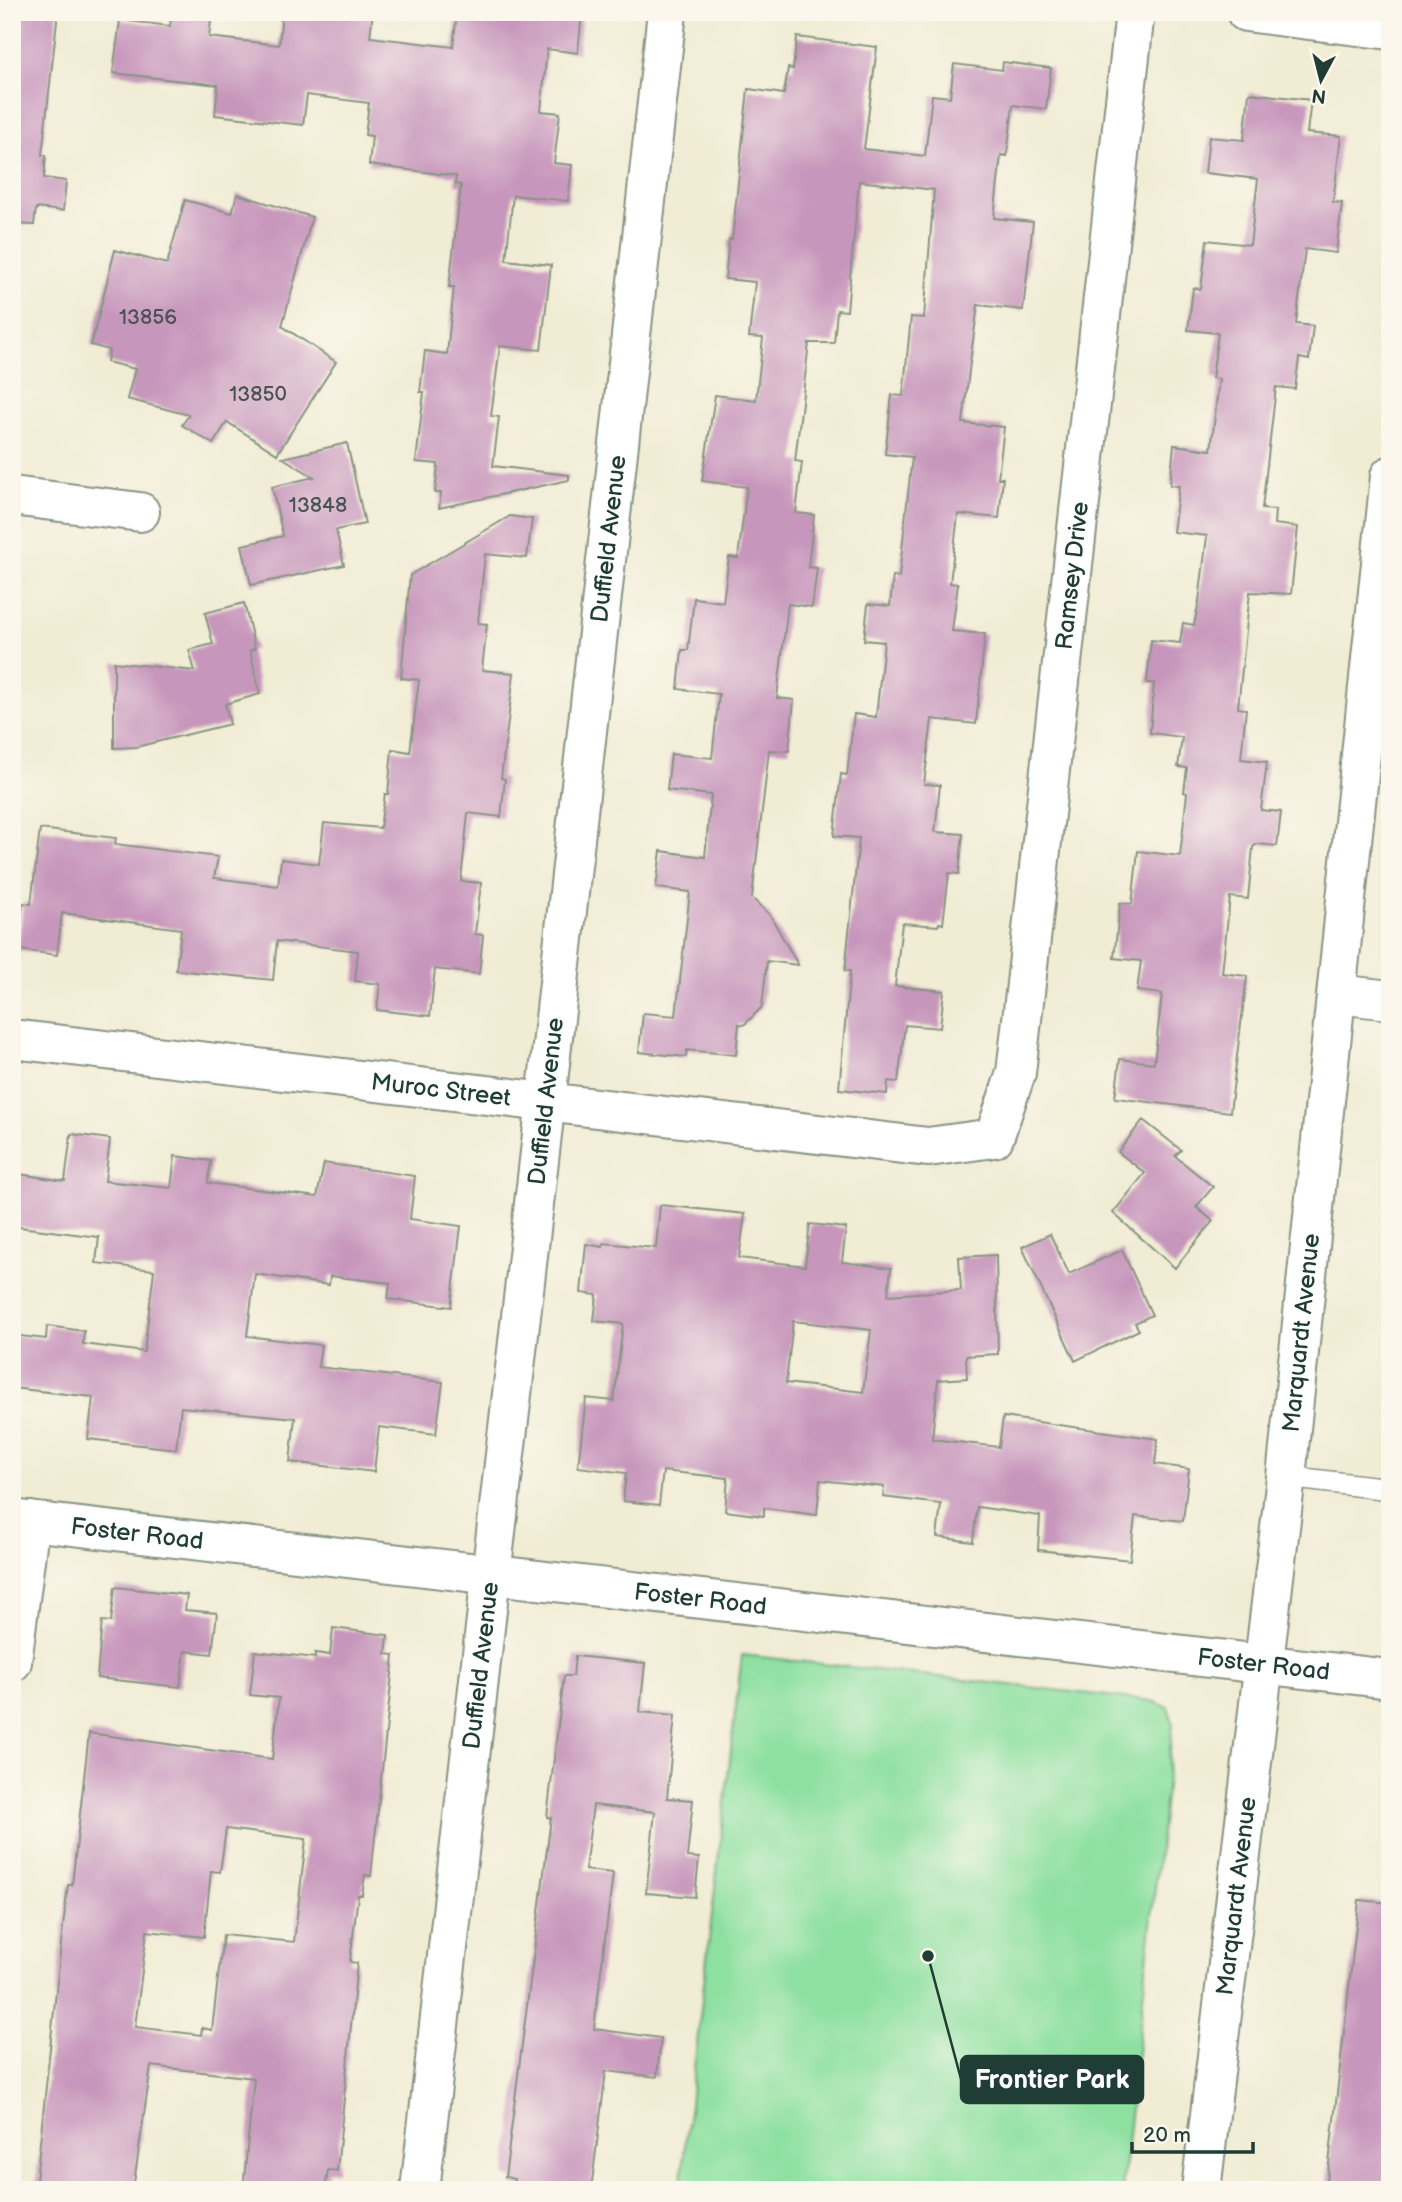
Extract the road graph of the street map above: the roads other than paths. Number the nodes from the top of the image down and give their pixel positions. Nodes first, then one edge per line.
1 (667, 12) edge
2 (1135, 12) edge
3 (1246, 12) edge
4 (1390, 30) edge
5 (1390, 476) edge
6 (12, 496) edge
7 (140, 512) dead end
8 (1381, 654) edge
9 (1337, 994) junction
10 (1390, 1000) edge
11 (12, 1039) edge
12 (546, 1100) junction
13 (994, 1138) joint
14 (1286, 1477) junction
15 (1390, 1489) edge
16 (21, 1520) edge
17 (492, 1574) junction
18 (12, 1662) edge
19 (1263, 1664) junction
20 (1390, 1679) edge
21 (420, 2190) edge
22 (1200, 2190) edge

1 - 12 street, Duffield Avenue
2 - 13 street, Ramsey Drive
3 - 4 street
5 - 8 street, Marquardt Avenue
6 - 7 street
8 - 9 street, Marquardt Avenue
9 - 10 street
9 - 14 street, Marquardt Avenue
11 - 12 street, Muroc Street
12 - 13 street, Muroc Street
12 - 17 street, Duffield Avenue
14 - 15 lane
14 - 19 street, Marquardt Avenue
16 - 17 street, Foster Road
16 - 18 street
17 - 19 street, Foster Road
17 - 21 street, Duffield Avenue
19 - 20 street, Foster Road
19 - 22 street, Marquardt Avenue

